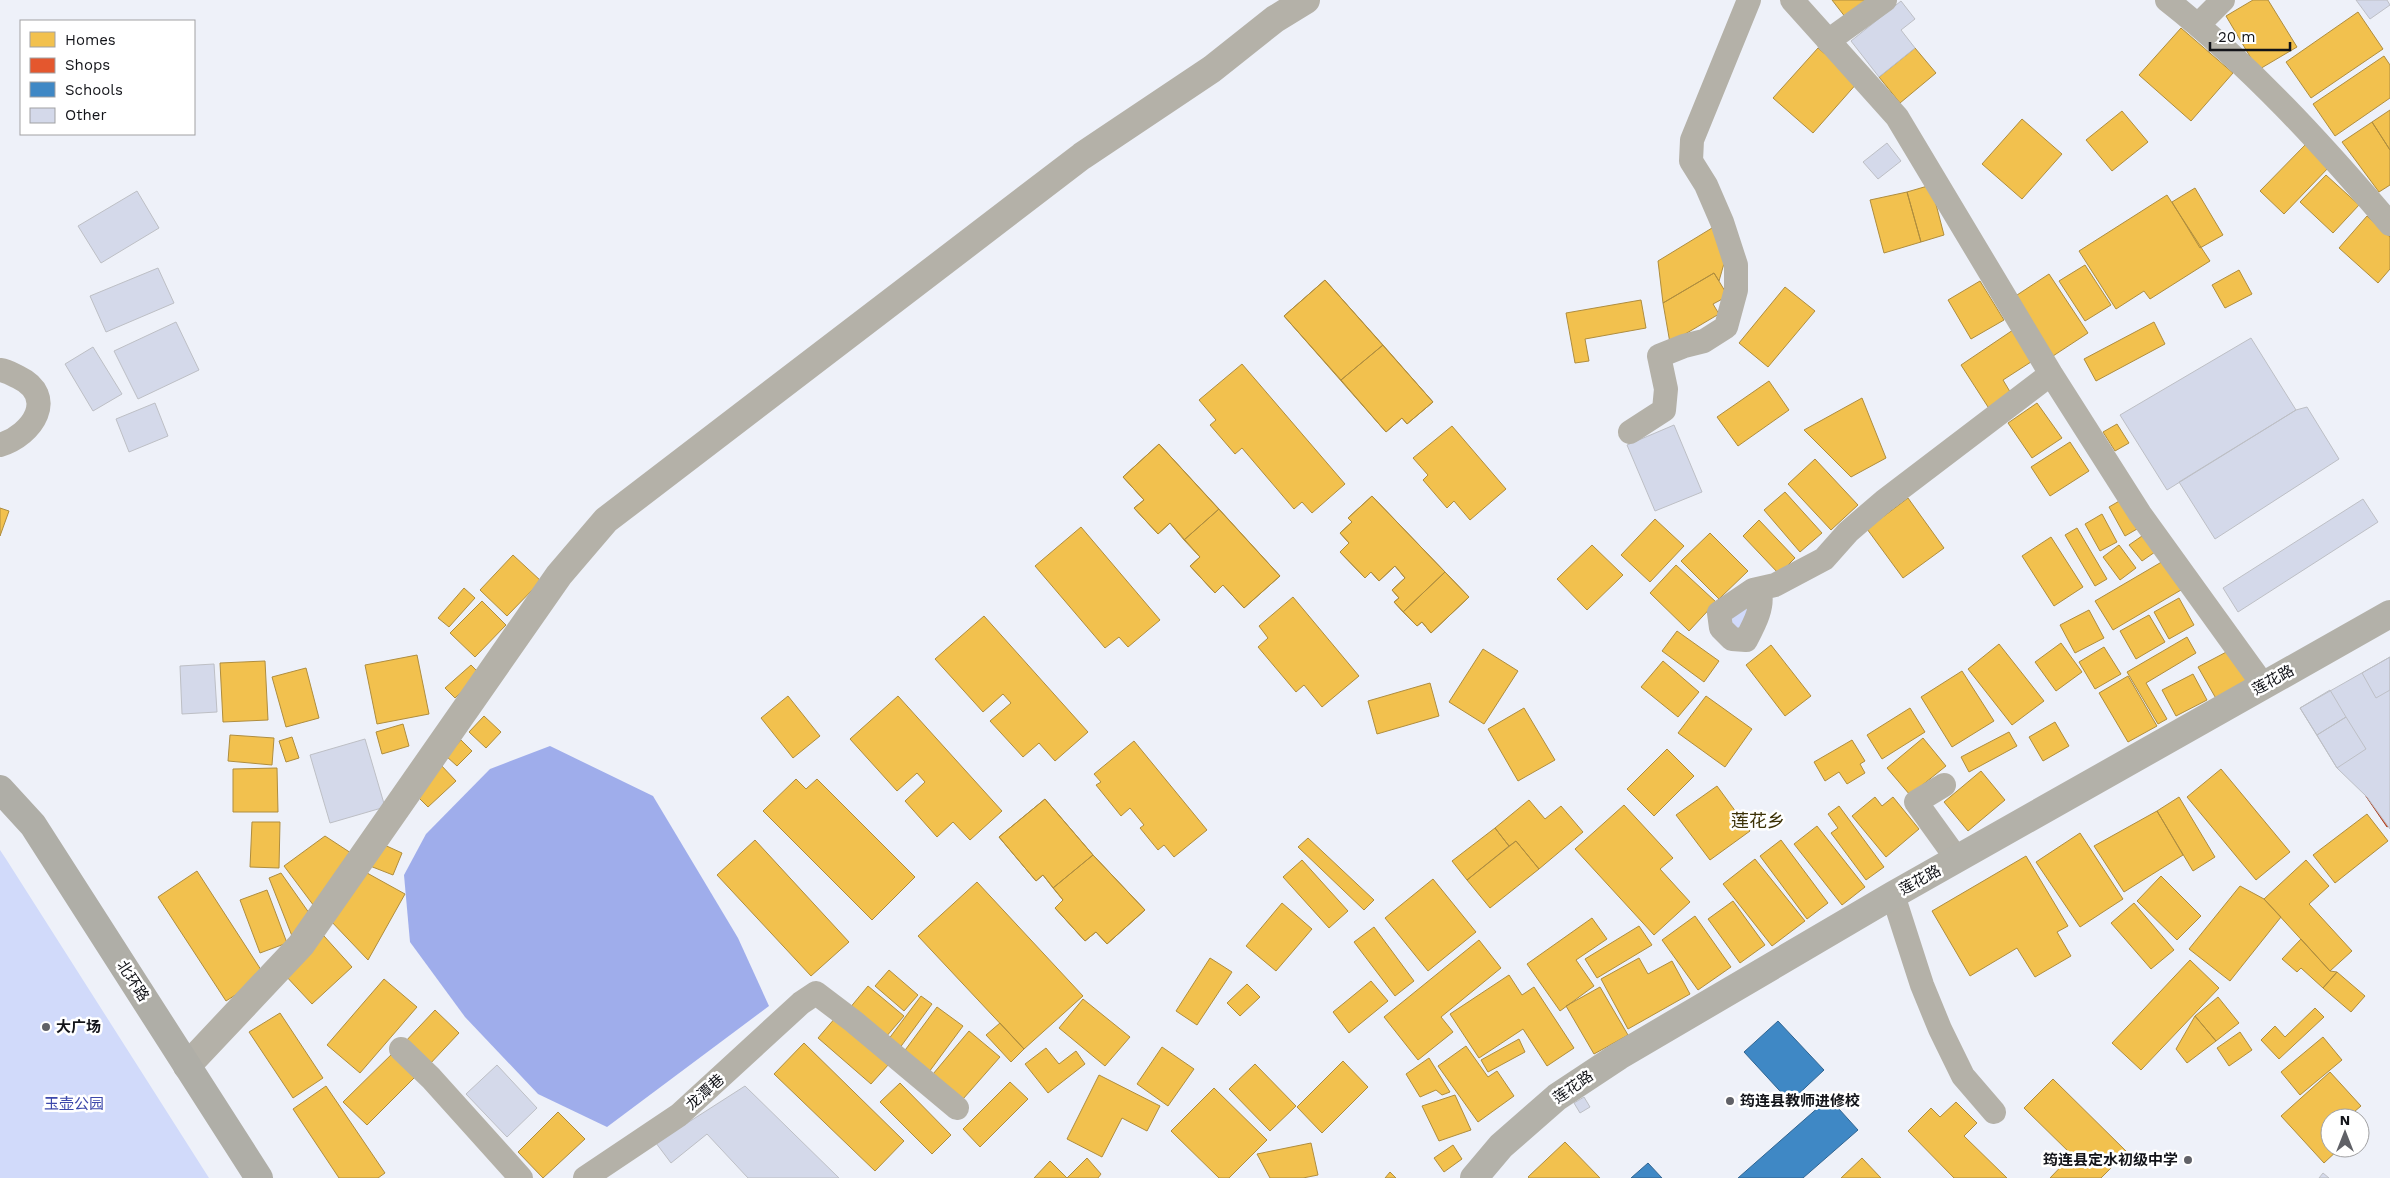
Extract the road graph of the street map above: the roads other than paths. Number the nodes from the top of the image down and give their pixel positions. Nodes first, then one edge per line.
1 (1306, 0) edge
2 (1749, 0) edge
3 (1792, 0) edge
4 (1885, 0) edge
5 (2167, 0) edge
6 (2223, 0) edge
7 (2198, 24) junction
8 (1828, 40) junction
9 (2390, 224) edge
10 (0, 370) edge
11 (2051, 374) junction
12 (1630, 432) dead end
13 (0, 445) edge
14 (1759, 589) dead end
15 (2390, 614) edge
16 (2264, 686) junction
17 (1944, 785) dead end
18 (0, 789) edge
19 (1957, 859) junction
20 (1893, 895) junction
21 (401, 1049) dead end
22 (187, 1066) junction
23 (957, 1108) dead end
24 (1994, 1112) dead end
25 (259, 1178) edge
26 (521, 1178) edge
27 (585, 1178) edge
28 (1474, 1178) edge

1 - 22 street
2 - 12 street
3 - 8 street
4 - 8 street
5 - 7 street
6 - 7 street
7 - 9 street
8 - 11 street
10 - 13 street
11 - 14 street
11 - 16 street
15 - 16 main road, 莲花路
16 - 19 main road, 莲花路
17 - 19 street
18 - 22 main road, 北环路
19 - 20 main road, 莲花路
20 - 24 street
20 - 28 main road, 莲花路
21 - 26 street
22 - 25 main road, 北环路
23 - 27 street, 龙潭巷

